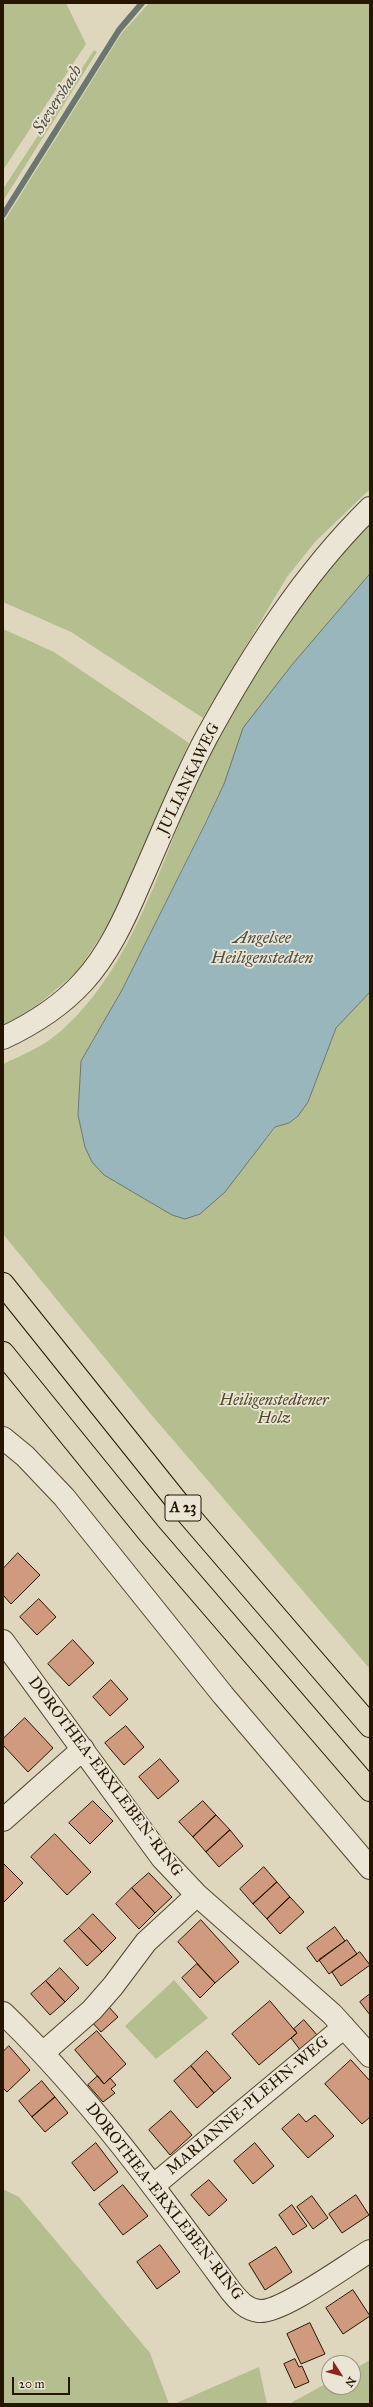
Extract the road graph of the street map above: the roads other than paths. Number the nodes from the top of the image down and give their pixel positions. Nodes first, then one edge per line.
1 (370, 508) edge
2 (3, 1038) edge
3 (3, 1284) edge
4 (3, 1353) edge
5 (3, 1438) edge
6 (3, 1641) edge
7 (370, 1726) edge
8 (82, 1749) junction
9 (370, 1790) edge
10 (3, 1820) edge
11 (370, 1868) edge
12 (197, 1895) junction
13 (3, 2013) edge
14 (344, 2027) junction
15 (44, 2052) junction
16 (370, 2056) edge
17 (153, 2186) junction
18 (370, 2251) edge

1 - 2 street, JULIANKAWEG
3 - 7 highway, A 23
4 - 9 highway, A 23
5 - 11 street
6 - 8 street, DOROTHEA-ERXLEBEN-RING
8 - 10 street
8 - 12 street, DOROTHEA-ERXLEBEN-RING
12 - 14 street, DOROTHEA-ERXLEBEN-RING
12 - 15 street
13 - 15 street, DOROTHEA-ERXLEBEN-RING
14 - 16 street, DOROTHEA-ERXLEBEN-RING
14 - 17 street, MARIANNE-PLEHN-WEG
15 - 17 street, DOROTHEA-ERXLEBEN-RING
17 - 18 street, DOROTHEA-ERXLEBEN-RING

